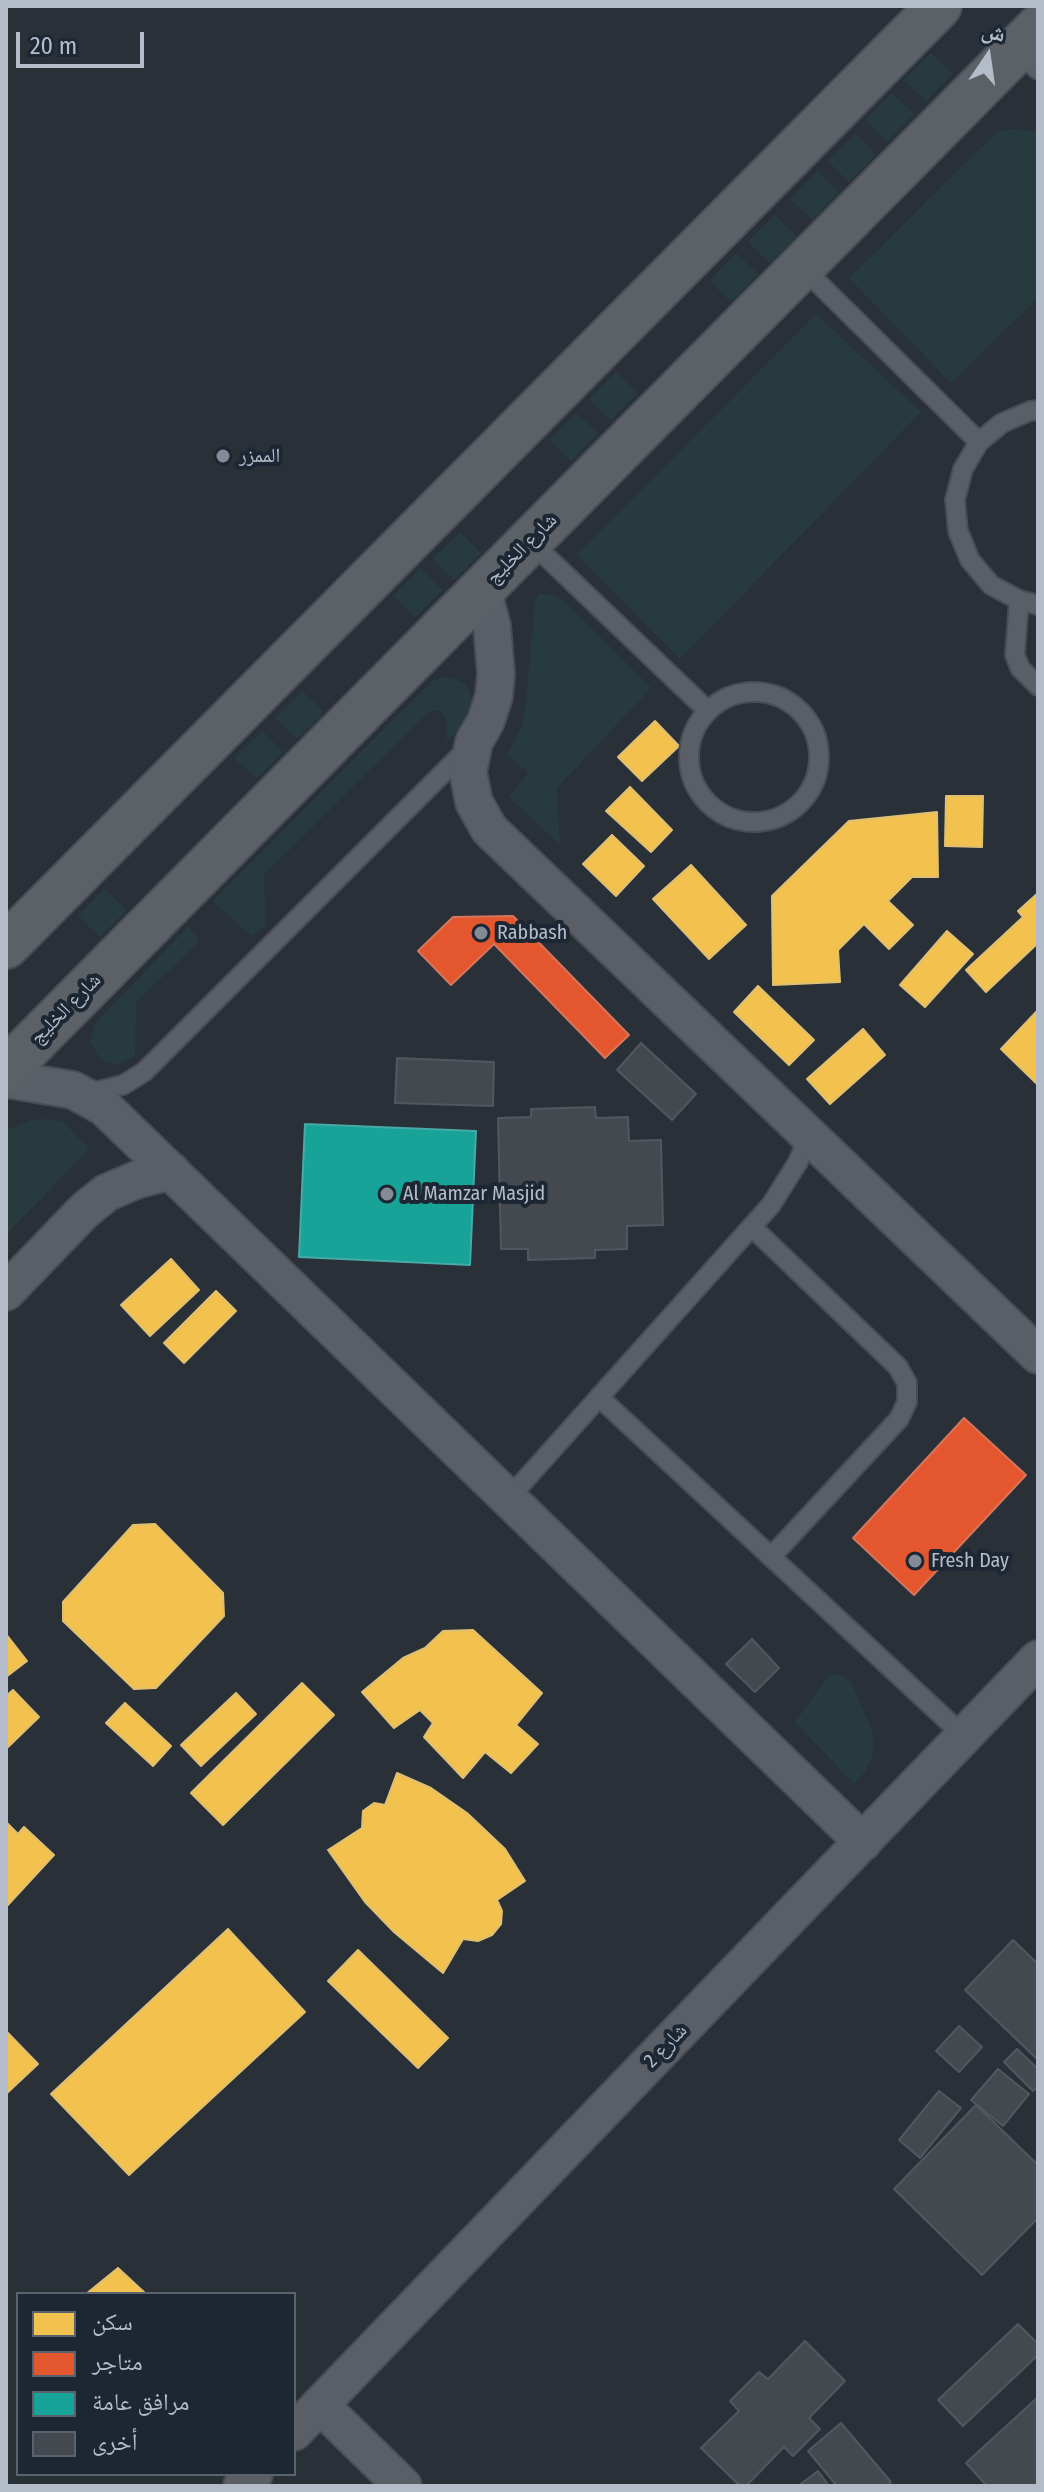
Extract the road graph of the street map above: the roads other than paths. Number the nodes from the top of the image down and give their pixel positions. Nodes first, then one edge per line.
1 (939, 6) edge
2 (1031, 49) edge
3 (801, 266) junction
4 (1038, 410) edge
5 (979, 442) junction
6 (529, 541) junction
7 (482, 588) junction
8 (1019, 600) junction
9 (1038, 605) edge
10 (1038, 686) edge
11 (707, 710) junction
12 (474, 742) junction
13 (6, 946) edge
14 (6, 1070) edge
15 (6, 1079) edge
16 (73, 1090) junction
17 (809, 1135) junction
18 (171, 1171) junction
19 (752, 1227) junction
20 (6, 1292) edge
21 (1038, 1355) edge
22 (599, 1397) junction
23 (508, 1499) junction
24 (771, 1557) junction
25 (1038, 1659) edge
26 (964, 1736) junction
27 (863, 1842) junction
28 (320, 2405) junction
29 (296, 2430) edge
30 (403, 2486) edge

1 - 13 main road
2 - 3 main road, شارع الخليج
3 - 5 lane
3 - 6 main road, شارع الخليج
4 - 5 lane
5 - 8 lane
6 - 7 main road, شارع الخليج
6 - 11 lane
7 - 12 street
7 - 14 main road, شارع الخليج
8 - 9 lane
8 - 10 lane
11 - 11 lane
12 - 16 lane
12 - 17 street
15 - 16 street
16 - 18 street
17 - 19 lane
17 - 21 street
18 - 20 street
18 - 23 street
19 - 22 lane
19 - 24 lane
22 - 23 lane
22 - 24 lane
23 - 27 street
24 - 26 lane
25 - 26 street, شارع 2
26 - 27 street, شارع 2
27 - 28 street, شارع 2
28 - 29 street, شارع 2
28 - 30 street

